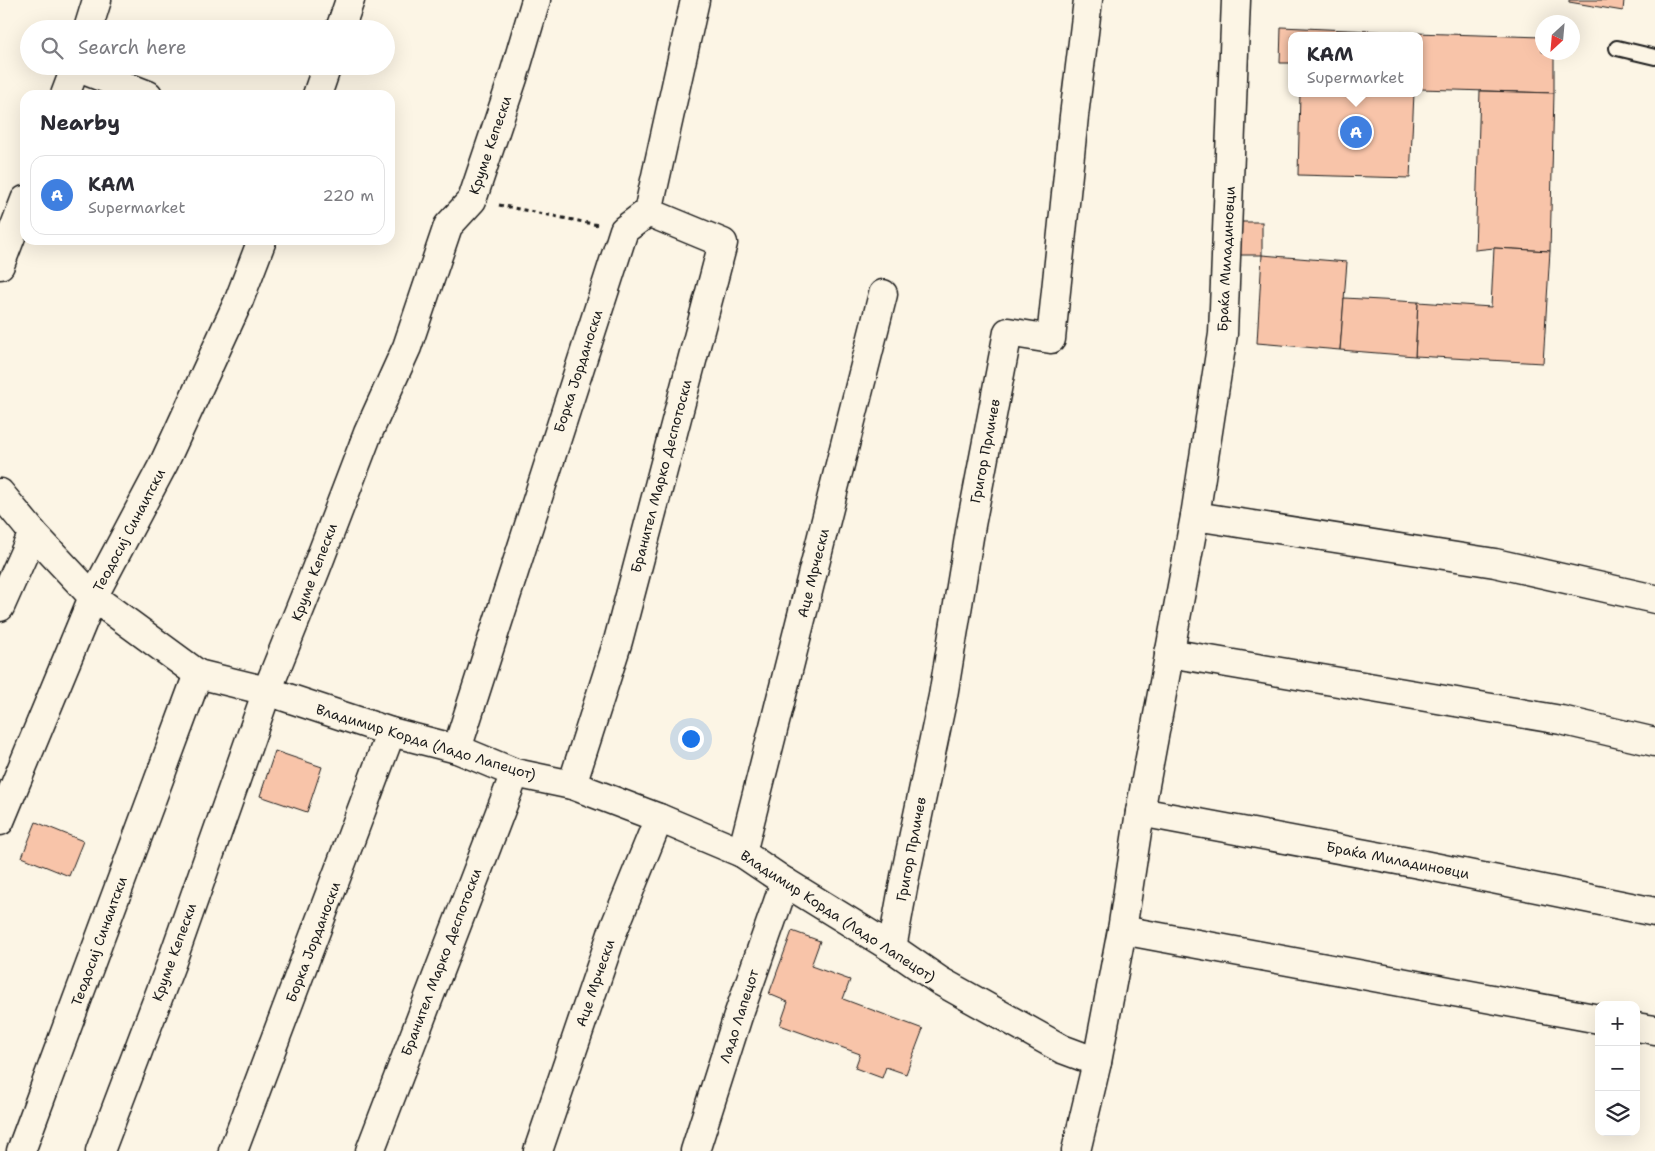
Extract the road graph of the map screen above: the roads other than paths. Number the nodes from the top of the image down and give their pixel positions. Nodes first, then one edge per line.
1 (97, 0) edge
2 (350, 0) edge
3 (536, 0) edge
4 (695, 0) edge
5 (1088, 0) edge
6 (1236, 0) edge
7 (91, 20) edge
8 (343, 20) edge
9 (1617, 48) dead end
10 (1655, 57) edge
11 (73, 75) edge
12 (97, 75) edge
13 (324, 75) edge
14 (67, 90) edge
15 (135, 90) edge
16 (319, 90) edge
17 (648, 212) junction
18 (20, 213) edge
19 (260, 245) edge
20 (0, 265) edge
21 (883, 294) dead end
22 (0, 493) edge
23 (1195, 516) junction
24 (33, 532) junction
25 (93, 597) junction
26 (1655, 599) edge
27 (0, 607) edge
28 (1168, 652) junction
29 (198, 674) junction
30 (266, 692) junction
31 (392, 732) junction
32 (1655, 742) edge
33 (457, 749) junction
34 (514, 773) junction
35 (572, 785) junction
36 (1140, 812) junction
37 (659, 818) junction
38 (0, 821) edge
39 (742, 853) junction
40 (785, 882) junction
41 (1655, 912) edge
42 (1122, 930) junction
43 (892, 948) junction
44 (1595, 1018) edge
45 (1640, 1028) edge
46 (1655, 1030) edge
47 (1097, 1062) junction
48 (21, 1151) edge
49 (100, 1151) edge
50 (233, 1151) edge
51 (370, 1151) edge
52 (538, 1151) edge
53 (695, 1151) edge
54 (1076, 1151) edge

1 - 7 street
2 - 8 street
3 - 30 street, Круме Кепески
4 - 17 street
5 - 43 street, Григор Прличев
6 - 23 street, Браќа Миладиновци
9 - 10 lane
11 - 14 street
12 - 15 street
13 - 16 street
17 - 33 street, Борка Јорданоски
17 - 35 street, Бранител Марко Деспотоски
18 - 20 street
19 - 25 street, Теодосиј Синаитски
21 - 39 street, Аце Мрчески
22 - 24 street, Владимир Корда (Ладо Лапецот)
23 - 26 street
23 - 28 street, Браќа Миладиновци
24 - 25 street, Владимир Корда (Ладо Лапецот)
24 - 27 street
25 - 29 street, Владимир Корда (Ладо Лапецот)
25 - 38 street, Теодосиј Синаитски
28 - 32 street
28 - 36 street, Браќа Миладиновци
29 - 30 street, Владимир Корда (Ладо Лапецот)
29 - 48 street, Теодосиј Синаитски
30 - 31 street, Владимир Корда (Ладо Лапецот)
30 - 49 street, Круме Кепески
31 - 33 street, Владимир Корда (Ладо Лапецот)
31 - 50 street, Борка Јорданоски
33 - 34 street, Владимир Корда (Ладо Лапецот)
34 - 35 street, Владимир Корда (Ладо Лапецот)
34 - 51 street, Бранител Марко Деспотоски
35 - 37 street, Владимир Корда (Ладо Лапецот)
36 - 41 street, Браќа Миладиновци
36 - 42 street, Браќа Миладиновци
37 - 39 street, Владимир Корда (Ладо Лапецот)
37 - 52 street, Аце Мрчески
39 - 40 street, Владимир Корда (Ладо Лапецот)
40 - 43 street, Владимир Корда (Ладо Лапецот)
40 - 53 street, Ладо Лапецот
42 - 44 street
42 - 47 street, Браќа Миладиновци
43 - 47 street, Владимир Корда (Ладо Лапецот)
45 - 46 street
47 - 54 street, Браќа Миладиновци

